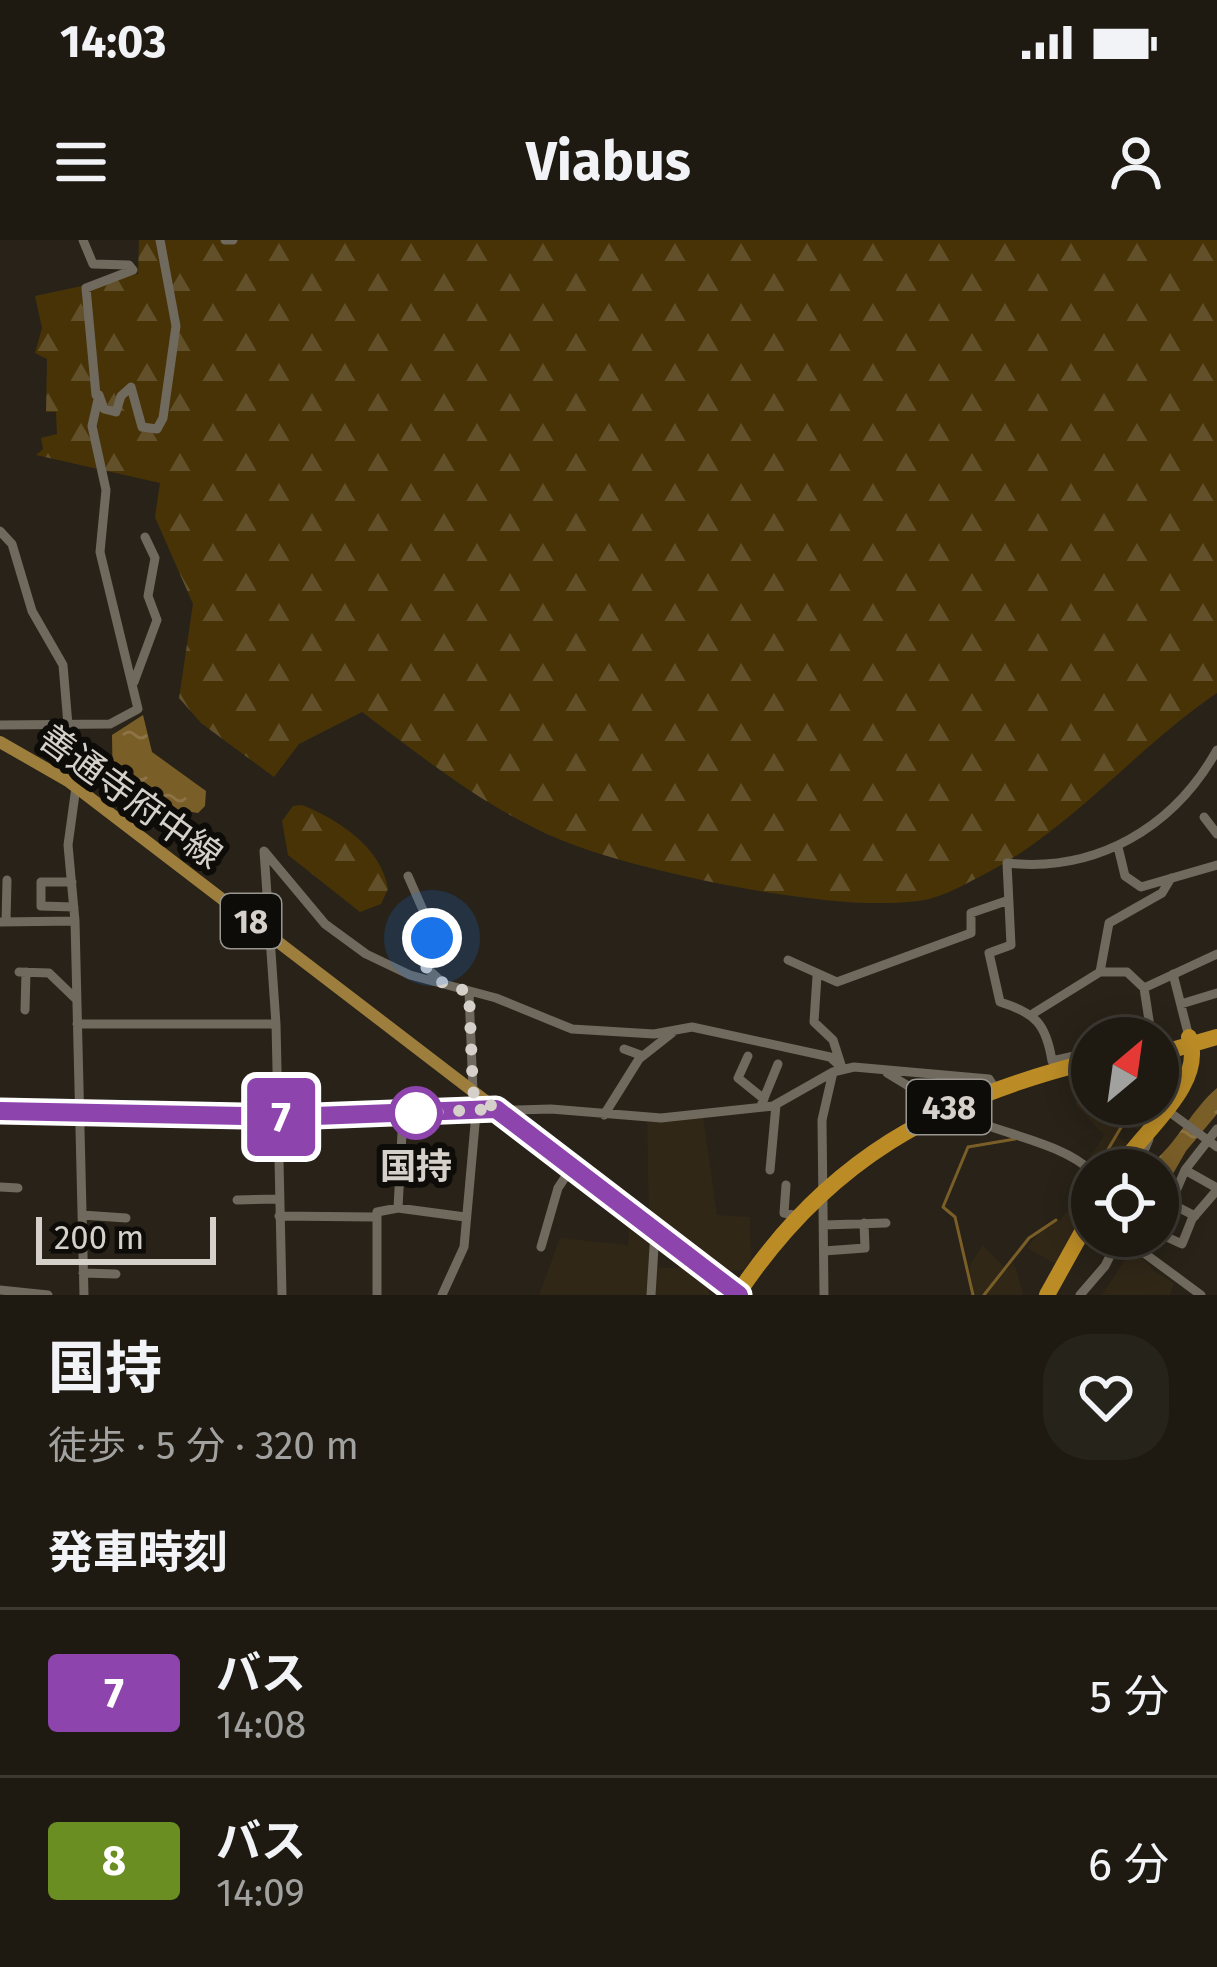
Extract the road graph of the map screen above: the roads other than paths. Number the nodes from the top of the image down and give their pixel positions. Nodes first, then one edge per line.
1 (83, 240) edge
2 (160, 240) edge
3 (96, 395) junction
4 (0, 530) edge
5 (145, 536) dead end
6 (134, 682) junction
7 (72, 724) junction
8 (0, 725) edge
9 (0, 742) edge
10 (1217, 750) edge
11 (74, 786) junction
12 (1204, 817) dead end
13 (1217, 835) edge
14 (1118, 847) junction
15 (1217, 866) edge
16 (408, 876) dead end
17 (1172, 878) junction
18 (7, 880) edge
19 (72, 882) junction
20 (1006, 902) junction
21 (74, 907) junction
22 (75, 921) junction
23 (3, 922) edge
24 (272, 938) junction
25 (1217, 954) edge
26 (788, 960) dead end
27 (1100, 972) junction
28 (1173, 974) junction
29 (817, 976) junction
30 (444, 984) junction
31 (1144, 988) junction
32 (469, 992) junction
33 (1217, 993) edge
34 (76, 1000) junction
35 (1181, 1004) junction
36 (25, 1010) dead end
37 (1034, 1013) junction
38 (1150, 1017) edge
39 (77, 1024) junction
40 (276, 1024) junction
41 (1217, 1028) edge
42 (671, 1033) junction
43 (1217, 1037) edge
44 (1179, 1040) edge
45 (1191, 1041) junction
46 (1179, 1046) edge
47 (624, 1049) dead end
48 (644, 1055) junction
49 (748, 1056) dead end
50 (1071, 1062) edge
51 (615, 1064) dead end
52 (778, 1064) dead end
53 (1071, 1068) edge
54 (631, 1069) junction
55 (838, 1070) junction
56 (883, 1070) junction
57 (473, 1092) junction
58 (997, 1093) junction
59 (1179, 1097) edge
60 (762, 1104) junction
61 (776, 1105) junction
62 (496, 1109) junction
63 (81, 1111) junction
64 (951, 1111) junction
65 (0, 1112) edge
66 (476, 1113) junction
67 (403, 1114) junction
68 (604, 1115) junction
69 (276, 1117) junction
70 (1179, 1118) edge
71 (1159, 1125) edge
72 (1217, 1129) edge
73 (1209, 1142) edge
74 (1137, 1149) edge
75 (1071, 1161) edge
76 (572, 1167) junction
77 (770, 1169) dead end
78 (1185, 1171) junction
79 (1179, 1182) edge
80 (786, 1185) dead end
81 (0, 1187) edge
82 (18, 1188) dead end
83 (1217, 1189) edge
84 (822, 1198) junction
85 (279, 1199) junction
86 (237, 1200) dead end
87 (398, 1208) junction
88 (1179, 1208) edge
89 (82, 1215) junction
90 (279, 1216) junction
91 (374, 1216) junction
92 (465, 1216) junction
93 (798, 1216) junction
94 (1195, 1216) junction
95 (126, 1218) dead end
96 (864, 1223) junction
97 (824, 1225) junction
98 (882, 1225) dead end
99 (655, 1231) junction
100 (1179, 1243) edge
101 (541, 1246) dead end
102 (839, 1250) junction
103 (824, 1251) junction
104 (1071, 1252) edge
105 (1106, 1257) edge
106 (1148, 1257) edge
107 (840, 1265) dead end
108 (83, 1273) junction
109 (116, 1274) dead end
110 (0, 1290) edge
111 (48, 1295) edge
112 (84, 1295) edge
113 (282, 1295) edge
114 (377, 1295) edge
115 (442, 1295) edge
116 (651, 1295) edge
117 (738, 1295) edge
118 (749, 1295) edge
119 (824, 1295) edge
120 (1047, 1295) edge
121 (1080, 1295) edge
122 (1201, 1295) edge

1 - 3 street
2 - 3 street
3 - 6 street
4 - 7 street
5 - 6 street
6 - 7 street
7 - 8 street
7 - 11 street
9 - 11 main road, 善通寺府中線 / 18
10 - 14 street
11 - 19 street
11 - 24 main road, 善通寺府中線 / 18
12 - 13 street
14 - 17 street
14 - 20 street
15 - 17 street
16 - 30 street
17 - 27 street
18 - 23 street
19 - 21 street
19 - 21 street
20 - 29 street
20 - 37 street
21 - 22 street
22 - 23 street
22 - 34 street
24 - 30 street
24 - 40 street
24 - 57 main road, 善通寺府中線 / 18
25 - 28 street
26 - 29 street
27 - 31 street
27 - 37 street
28 - 31 street
28 - 35 street
29 - 55 street
30 - 32 street
31 - 38 street
32 - 42 street
32 - 57 street
33 - 35 street
34 - 36 street
34 - 39 street
35 - 45 street
37 - 50 street
39 - 40 street
39 - 63 street
40 - 69 street
41 - 45 highway
42 - 48 street
42 - 55 street
43 - 45 highway
44 - 45 highway
45 - 46 highway
45 - 59 highway
47 - 48 street
48 - 54 street
49 - 60 street
51 - 54 street
52 - 60 street
53 - 58 highway, 438
54 - 68 street
55 - 56 street
55 - 61 street
55 - 84 street
56 - 58 street
56 - 64 street
57 - 62 main road, 善通寺府中線 / 18
58 - 64 highway, 438
60 - 61 street
60 - 68 street
61 - 77 street
62 - 66 street
62 - 68 street
62 - 76 main road, 善通寺府中線 / 18
63 - 65 street
63 - 69 street
63 - 89 street
64 - 75 street
64 - 84 highway, 438
66 - 67 street
66 - 92 street
67 - 69 street
67 - 87 street
69 - 85 street
70 - 73 street
71 - 74 highway
72 - 73 street
73 - 78 street
76 - 99 main road, 善通寺府中線 / 18
76 - 101 street
78 - 79 street
78 - 83 street
80 - 93 street
81 - 82 street
83 - 94 street
84 - 93 highway, 438
84 - 97 street
84 - 118 highway, 438
85 - 86 street
85 - 90 street
87 - 91 street
87 - 92 street
88 - 94 street
89 - 95 street
89 - 108 street
90 - 91 street
90 - 113 street
91 - 114 street
92 - 115 street
93 - 117 highway, 438
94 - 100 street
96 - 97 street
96 - 98 street
96 - 102 street
97 - 103 street
99 - 116 street
99 - 117 main road, 善通寺府中線 / 18
102 - 103 street
102 - 107 street
103 - 119 street
104 - 120 highway
105 - 121 street
106 - 122 street
108 - 109 street
108 - 112 street
110 - 111 street

